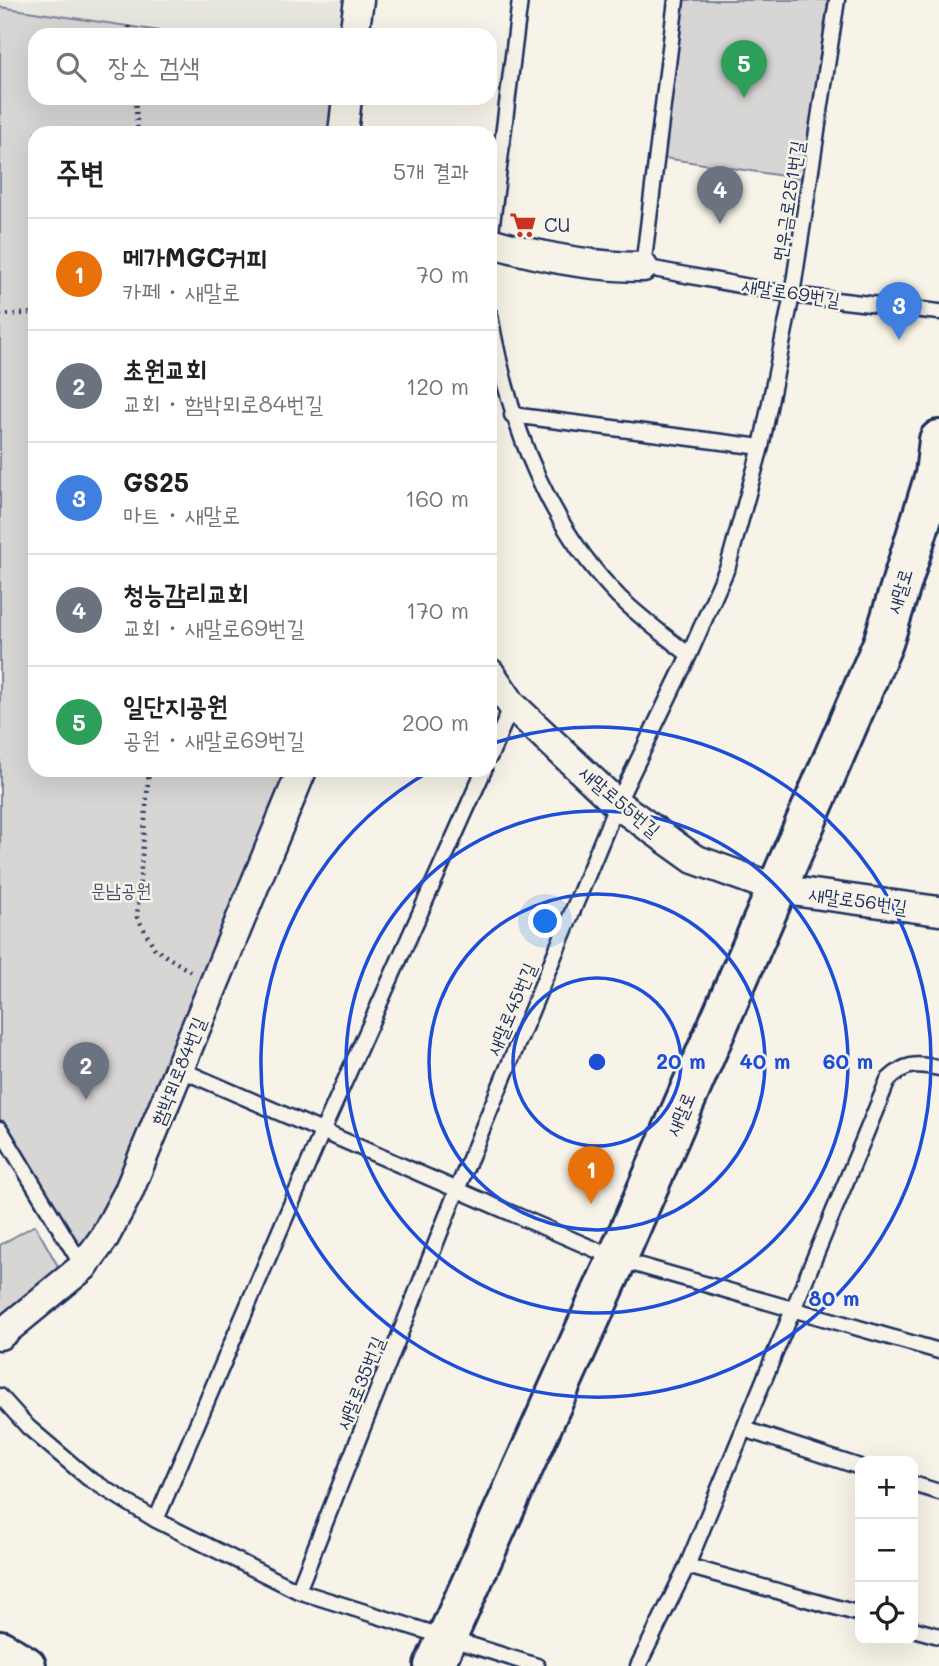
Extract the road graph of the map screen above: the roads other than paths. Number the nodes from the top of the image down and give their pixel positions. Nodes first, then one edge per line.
1 (359, 0) edge
2 (520, 0) edge
3 (676, 0) edge
4 (837, 0) edge
5 (355, 28) edge
6 (346, 105) edge
7 (344, 126) edge
8 (497, 185) edge
9 (497, 243) edge
10 (643, 267) junction
11 (792, 295) junction
12 (939, 312) edge
13 (497, 348) edge
14 (512, 415) junction
15 (761, 447) junction
16 (938, 463) edge
17 (689, 655) junction
18 (497, 683) edge
19 (512, 705) junction
20 (497, 739) edge
21 (299, 777) edge
22 (481, 777) edge
23 (617, 804) junction
24 (777, 889) junction
25 (939, 911) edge
26 (939, 1068) edge
27 (179, 1069) junction
28 (0, 1129) edge
29 (322, 1132) junction
30 (457, 1190) junction
31 (617, 1259) junction
32 (83, 1267) junction
33 (795, 1308) junction
34 (0, 1335) edge
35 (939, 1351) edge
36 (0, 1396) edge
37 (744, 1429) junction
38 (855, 1464) edge
39 (918, 1486) edge
40 (939, 1492) edge
41 (156, 1520) junction
42 (687, 1566) junction
43 (298, 1591) junction
44 (855, 1613) edge
45 (918, 1630) edge
46 (939, 1636) edge
47 (0, 1650) edge
48 (440, 1652) edge
49 (26, 1666) edge
50 (537, 1666) edge
51 (638, 1666) edge

1 - 5 street
2 - 8 lane, 새말로69번길
3 - 10 lane
4 - 11 lane, 먼우금로251번길
6 - 7 street
9 - 10 street, 새말로69번길
10 - 11 lane, 새말로69번길
11 - 12 lane, 새말로69번길
11 - 15 lane, 먼우금로251번길
13 - 14 lane
14 - 15 lane
14 - 17 lane
15 - 17 lane, 먼우금로251번길
16 - 24 street, 새말로
17 - 23 lane, 먼우금로251번길
18 - 19 street, 새말로55번길
19 - 20 lane
19 - 23 street, 새말로55번길
21 - 27 street, 함박뫼로84번길
22 - 29 lane
23 - 24 street, 새말로55번길
23 - 30 lane, 새말로45번길
24 - 25 street, 새말로56번길
24 - 31 street, 새말로
26 - 33 lane
27 - 29 lane
27 - 32 street, 함박뫼로84번길
28 - 32 lane
29 - 30 lane
29 - 41 lane
30 - 31 lane
30 - 43 lane, 새말로35번길
31 - 33 lane
31 - 48 street, 새말로
32 - 34 street, 함박뫼로84번길
33 - 35 lane
33 - 37 lane
36 - 41 lane
37 - 38 lane
37 - 42 lane
39 - 40 lane
41 - 43 lane
42 - 44 lane
42 - 51 lane
43 - 48 lane
45 - 46 lane
47 - 49 street
48 - 50 lane

